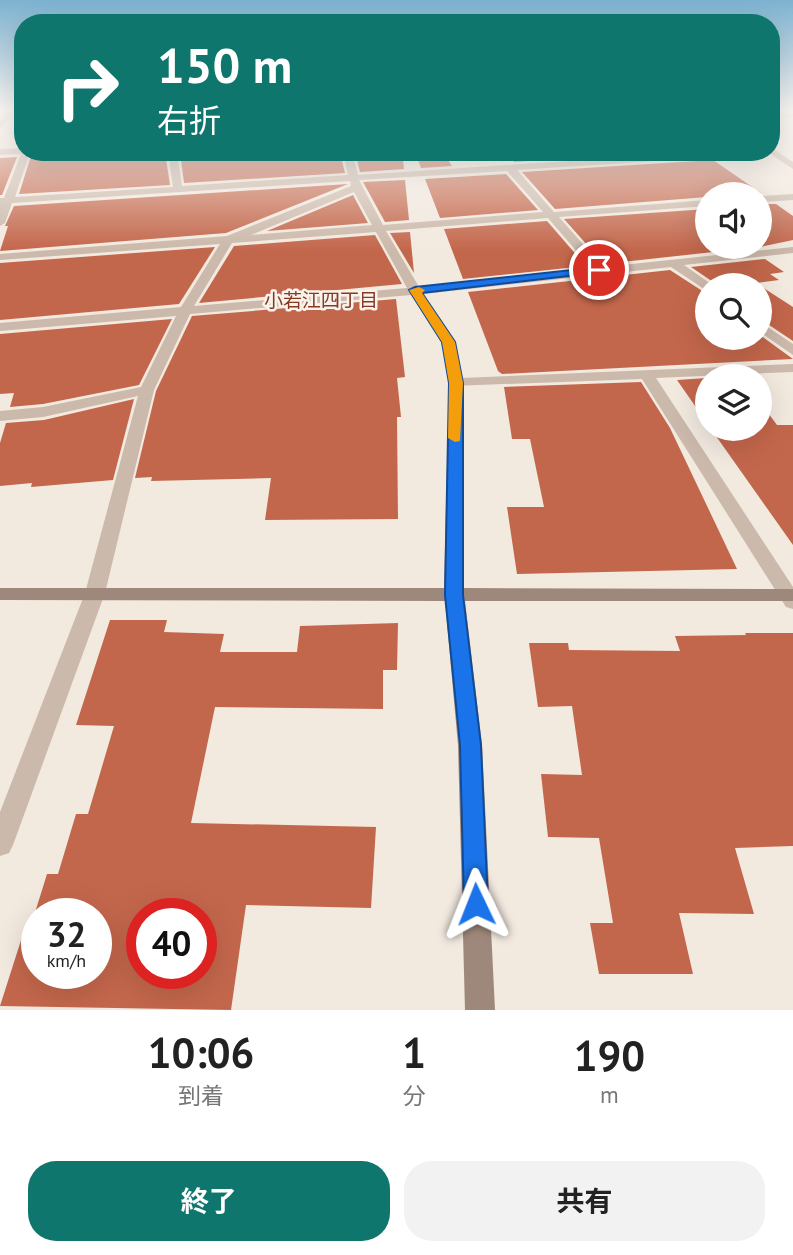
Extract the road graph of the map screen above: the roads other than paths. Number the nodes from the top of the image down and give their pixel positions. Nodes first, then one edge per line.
1 (20, 161) edge
2 (173, 161) edge
3 (349, 161) edge
4 (615, 161) edge
5 (510, 168) junction
6 (354, 182) junction
7 (178, 190) junction
8 (793, 197) edge
9 (772, 198) edge
10 (4, 201) edge
11 (695, 204) edge
12 (548, 214) junction
13 (0, 223) edge
14 (379, 227) junction
15 (228, 240) junction
16 (793, 250) edge
17 (0, 257) edge
18 (673, 262) junction
19 (599, 270) junction
20 (695, 278) edge
21 (415, 290) junction
22 (186, 309) junction
23 (0, 327) edge
24 (772, 335) edge
25 (793, 351) edge
26 (793, 368) edge
27 (647, 375) junction
28 (456, 383) junction
29 (147, 390) junction
30 (0, 416) edge
31 (95, 593) junction
32 (0, 594) edge
33 (454, 595) junction
34 (792, 597) edge
35 (0, 845) edge
36 (480, 1010) edge

1 - 10 street
2 - 7 street
3 - 6 street
4 - 5 street
5 - 6 street
5 - 12 street
6 - 7 street
6 - 14 street
6 - 15 street
7 - 10 street
8 - 9 street
10 - 13 street
11 - 12 street
12 - 14 street
12 - 19 street
14 - 15 street
14 - 21 street
15 - 17 street
15 - 22 street
16 - 18 street
18 - 19 street
18 - 20 street
19 - 21 street
21 - 22 street
21 - 28 street
22 - 23 street
22 - 29 street
24 - 25 street
26 - 27 street
27 - 28 street
27 - 34 street
28 - 33 street
29 - 30 street
29 - 31 street
31 - 32 street
31 - 33 street
31 - 35 street
33 - 34 street
33 - 36 street

